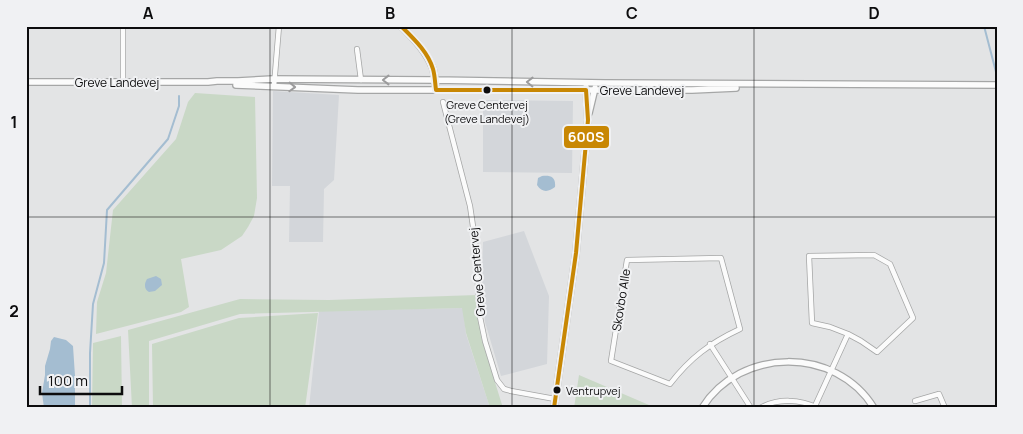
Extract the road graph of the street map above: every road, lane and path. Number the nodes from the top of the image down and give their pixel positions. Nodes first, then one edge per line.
1 (124, 26) edge
2 (279, 26) edge
3 (401, 26) edge
4 (357, 49) dead end
5 (360, 80) junction
6 (434, 80) junction
7 (26, 82) edge
8 (123, 82) junction
9 (274, 83) junction
10 (996, 85) edge
11 (586, 86) junction
12 (596, 86) junction
13 (436, 90) junction
14 (443, 102) dead end
15 (588, 120) junction
16 (848, 334) junction
17 (710, 344) junction
18 (832, 370) junction
19 (732, 378) junction
20 (555, 399) junction
21 (915, 401) dead end
22 (816, 407) edge
23 (554, 408) edge
24 (702, 408) edge
25 (751, 408) edge
26 (760, 408) edge
27 (874, 408) edge
28 (945, 408) edge

1 - 8 street
2 - 9 street
3 - 6 street
4 - 5 street
6 -> 5 street, Greve Landevej
5 - 9 street, Greve Landevej
11 -> 6 street, Greve Landevej
6 - 13 street
7 - 8 street, Greve Landevej
8 - 9 street, Greve Landevej
9 -> 13 street, Greve Landevej
10 - 12 street, Greve Landevej
11 - 12 street, Greve Landevej
11 - 13 street, Greve Landevej
11 - 15 street
12 - 15 street
14 - 20 street, Greve Centervej
15 - 20 street
16 - 16 street
16 - 18 street
17 - 17 street, Skovbo Alle
17 - 19 street
18 - 19 street
18 - 22 street
18 - 27 street
19 - 24 street
19 - 25 street
20 - 23 street
21 - 28 street
22 - 26 street

